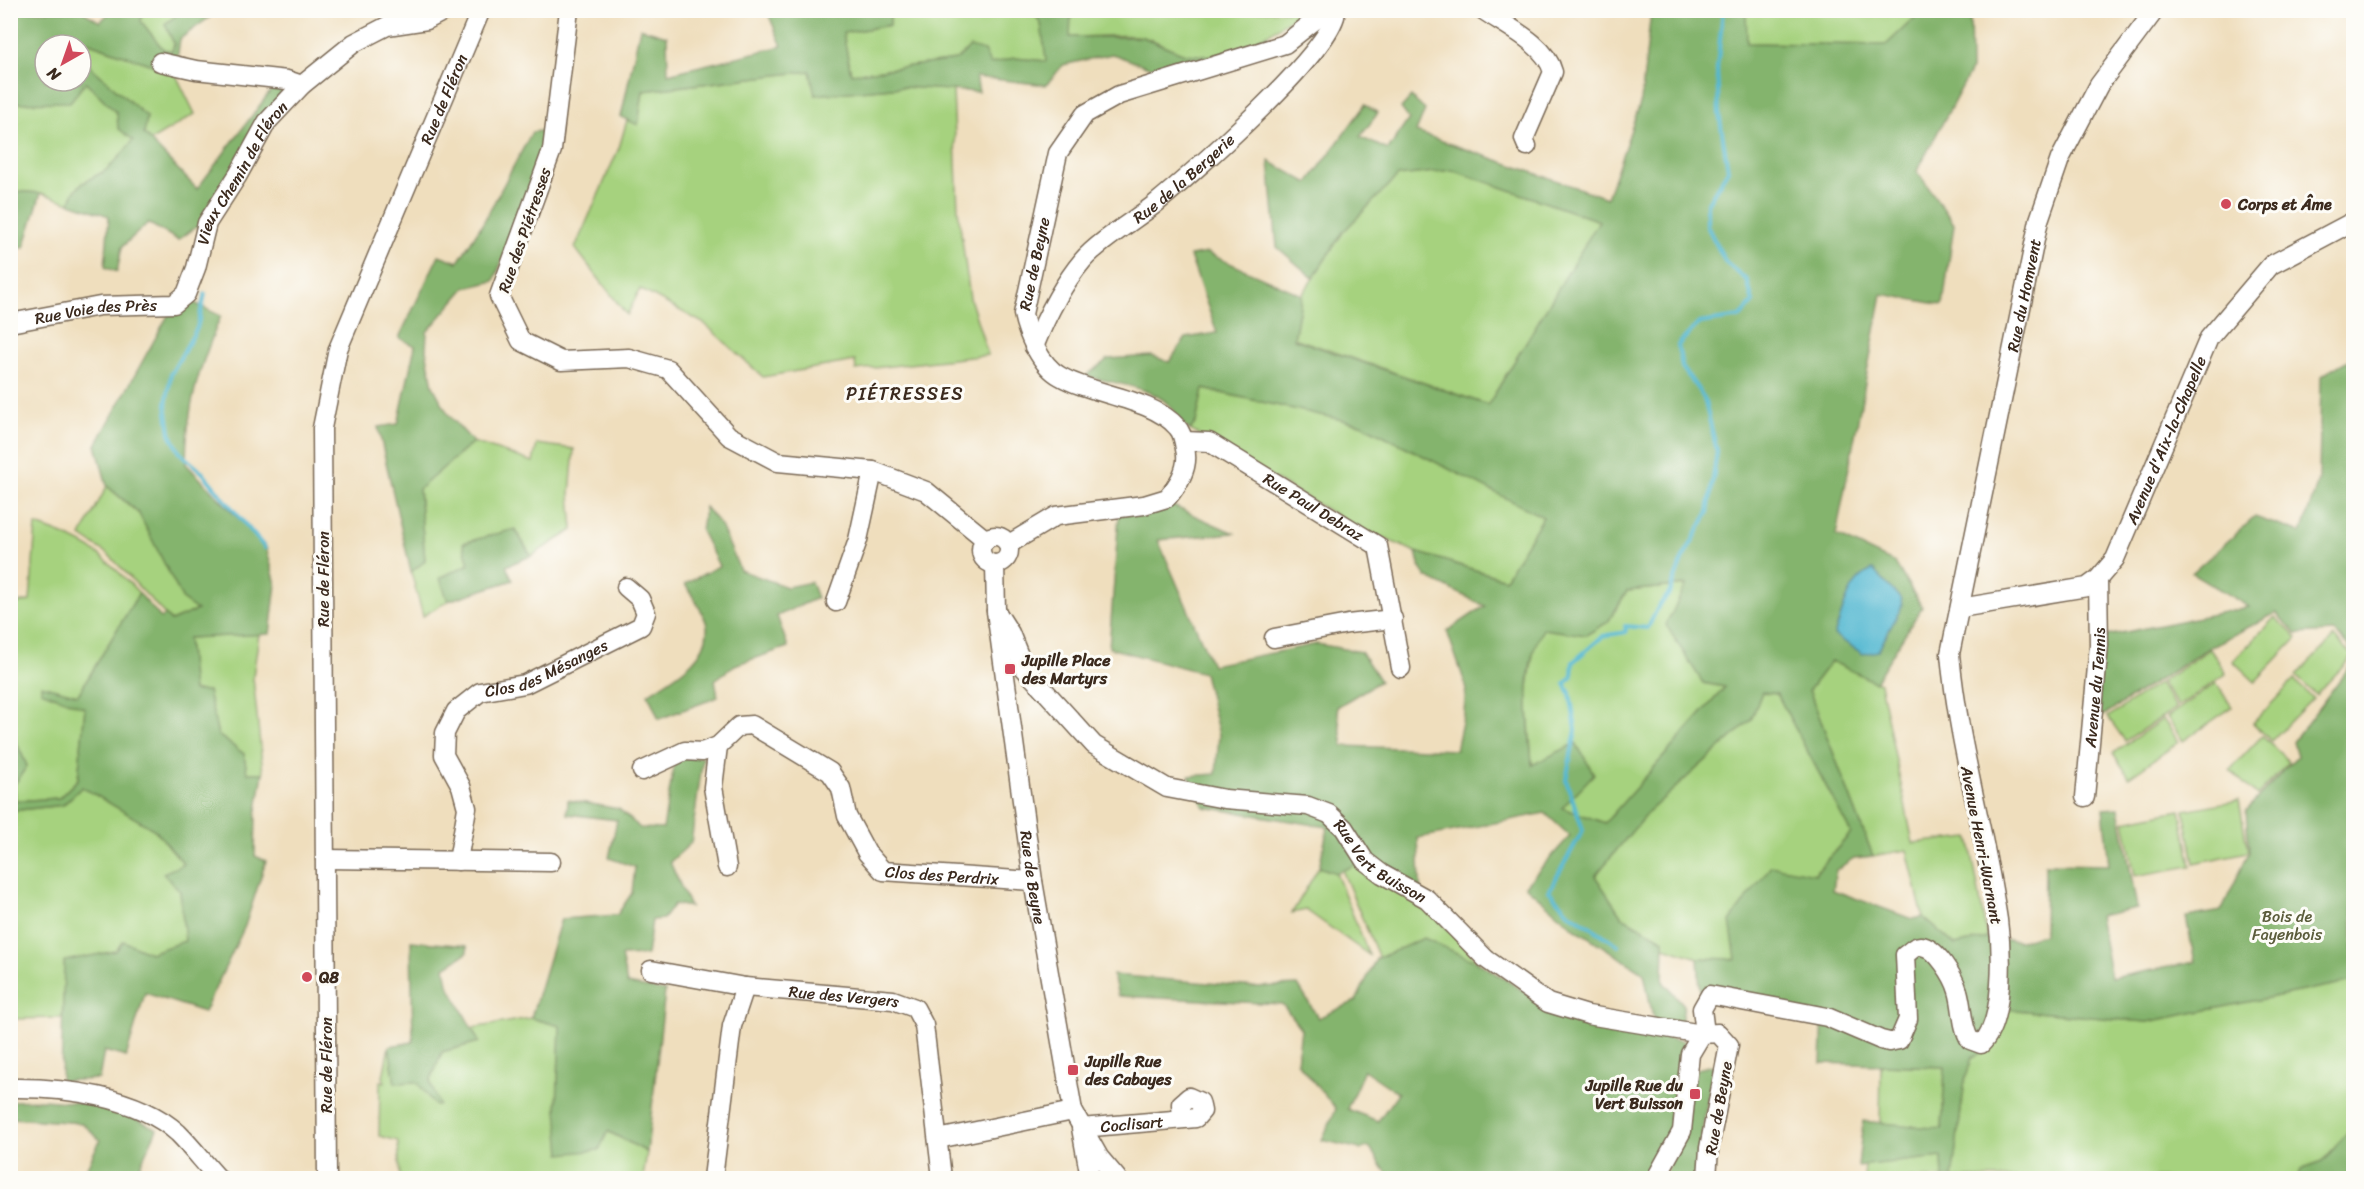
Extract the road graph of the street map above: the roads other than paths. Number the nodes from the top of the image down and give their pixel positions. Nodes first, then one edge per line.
1 (446, 10) edge
2 (481, 10) edge
3 (569, 10) edge
4 (1328, 10) edge
5 (1336, 10) edge
6 (1483, 10) edge
7 (2155, 10) edge
8 (160, 63) dead end
9 (302, 85) junction
10 (1527, 147) dead end
11 (2354, 221) edge
12 (196, 268) joint
13 (10, 323) edge
14 (1034, 347) junction
15 (1184, 441) junction
16 (873, 471) junction
17 (986, 540) junction
18 (1009, 544) junction
19 (995, 564) junction
20 (2098, 579) junction
21 (626, 587) dead end
22 (837, 602) dead end
23 (1960, 608) junction
24 (996, 611) junction
25 (1393, 619) junction
26 (1274, 638) dead end
27 (1401, 668) dead end
28 (718, 746) junction
29 (642, 771) dead end
30 (2085, 797) dead end
31 (325, 859) junction
32 (458, 861) junction
33 (551, 862) dead end
34 (727, 867) dead end
35 (1033, 881) junction
36 (651, 970) dead end
37 (745, 987) junction
38 (1703, 1034) junction
39 (10, 1088) edge
40 (1077, 1119) junction
41 (1182, 1119) dead end
42 (938, 1139) junction
43 (218, 1179) edge
44 (327, 1179) edge
45 (713, 1179) edge
46 (942, 1179) edge
47 (1090, 1179) edge
48 (1117, 1179) edge
49 (1656, 1179) edge
50 (1707, 1179) edge

1 - 9 street, Vieux Chemin de Fléron
2 - 31 street, Rue de Fléron
3 - 16 street, Rue des Piétresses
4 - 14 street, Rue de Beyne
5 - 14 street, Rue de la Bergerie
6 - 10 street
7 - 23 street, Rue du Homvent
8 - 9 street
9 - 12 street, Vieux Chemin de Fléron
11 - 20 street, Avenue d'Aix-la-Chapelle
12 - 13 street, Rue Voie des Près
14 - 15 street, Rue de Beyne
15 - 18 street
15 - 25 street, Rue Paul Debraz
16 - 17 street, Rue des Piétresses
16 - 22 street
17 - 18 street
17 - 19 street
18 - 19 street
19 - 24 street, Rue de Beyne
20 - 23 street
20 - 30 street, Avenue du Tennis
21 - 32 street, Clos des Mésanges
23 - 38 street, Avenue Henri-Warnant
24 - 35 street, Rue de Beyne
24 - 38 street, Rue Vert Buisson
25 - 26 street
25 - 27 street, Rue Paul Debraz
28 - 29 street
28 - 34 street
28 - 35 street, Clos des Perdrix
31 - 32 street
31 - 44 street, Rue de Fléron
32 - 33 street
35 - 40 street, Rue de Beyne
36 - 37 street, Rue des Vergers
37 - 42 street, Rue des Vergers
37 - 45 street
38 - 49 street, Rue de Beyne
38 - 50 street, Rue de Beyne
39 - 43 street
40 - 41 street, Coclisart
40 - 42 street
40 - 47 street
40 - 48 street, Rue de Beyne
42 - 46 street, Rue des Vergers

